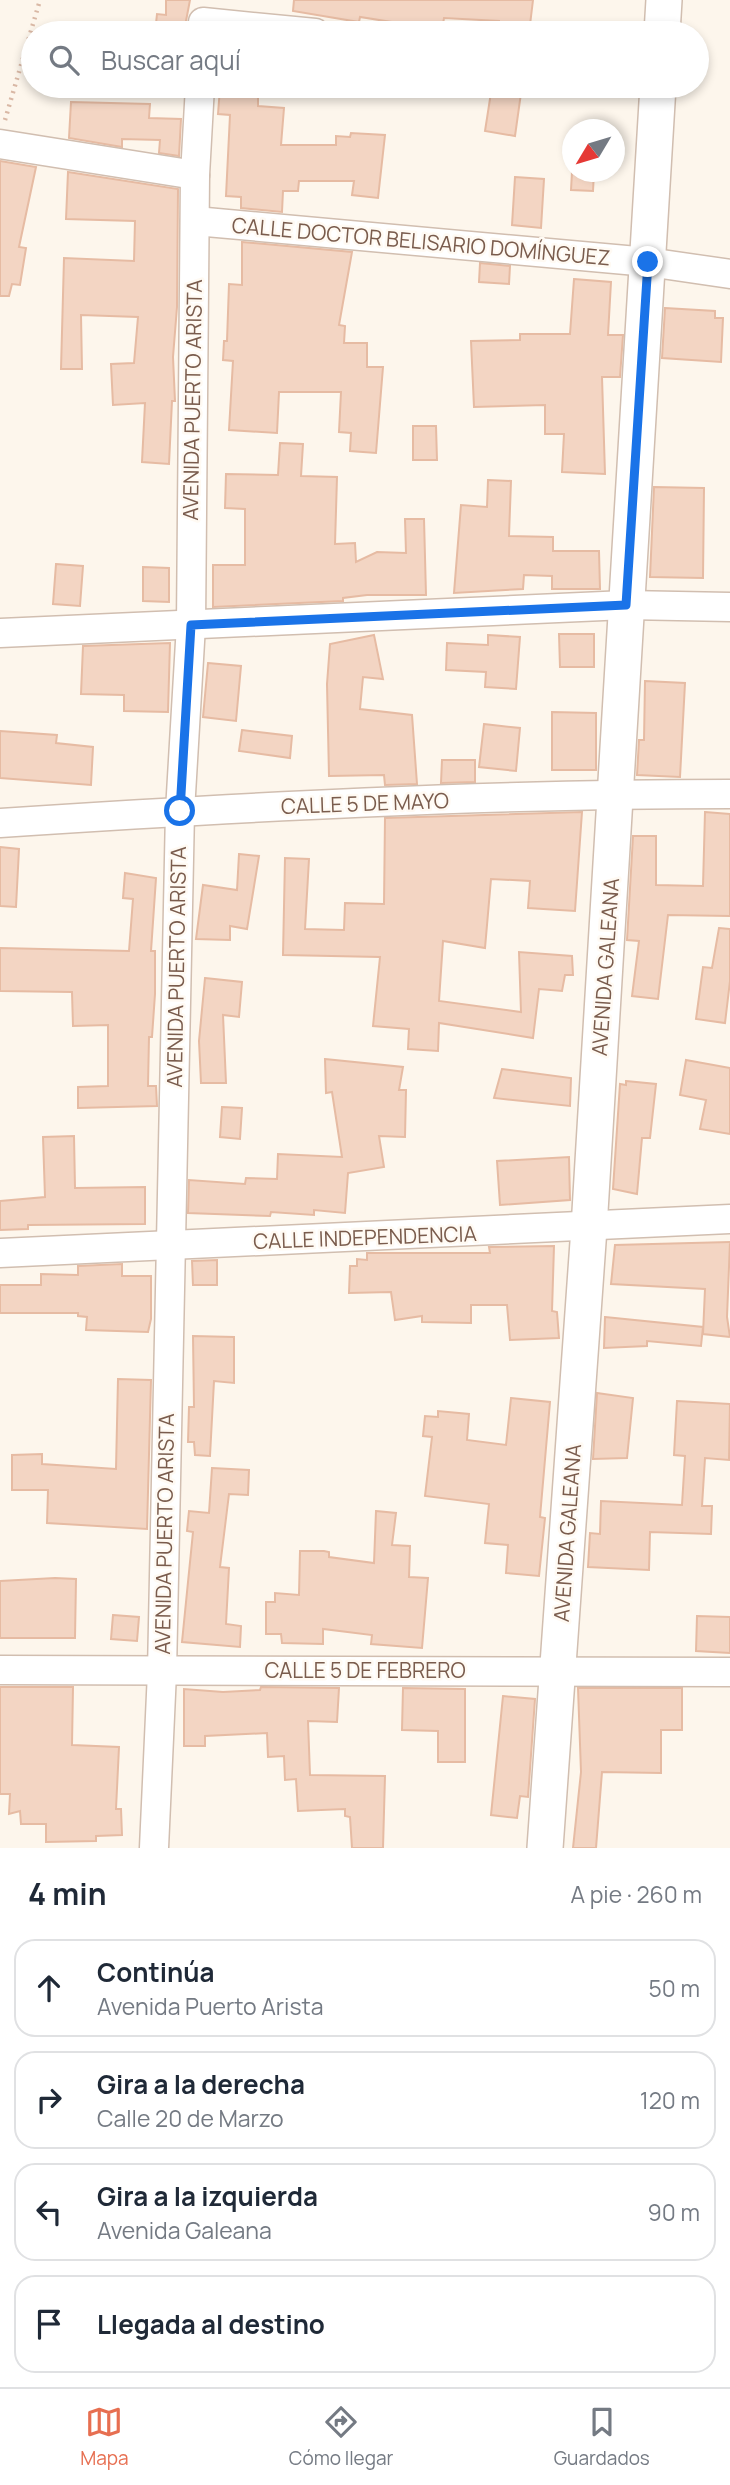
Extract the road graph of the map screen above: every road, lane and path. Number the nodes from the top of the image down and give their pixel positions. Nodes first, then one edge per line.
1 (40, 0) edge
2 (664, 0) edge
3 (203, 18) edge
4 (34, 21) edge
5 (226, 21) edge
6 (663, 21) edge
7 (21, 66) edge
8 (199, 98) edge
9 (657, 98) edge
10 (2, 133) edge
11 (195, 175) junction
12 (195, 221) junction
13 (648, 262) junction
14 (730, 274) edge
15 (626, 605) junction
16 (730, 607) edge
17 (191, 625) junction
18 (0, 633) edge
19 (616, 794) junction
20 (730, 794) edge
21 (180, 811) junction
22 (0, 823) edge
23 (730, 1219) edge
24 (589, 1228) junction
25 (172, 1246) junction
26 (0, 1253) edge
27 (0, 1670) edge
28 (558, 1670) junction
29 (162, 1672) junction
30 (730, 1672) edge
31 (154, 1848) edge
32 (545, 1848) edge

1 - 4 path
2 - 6 street
3 - 5 street
7 - 10 path
8 - 11 street, AVENIDA PUERTO ARISTA
9 - 13 street, AVENIDA GALEANA
10 - 11 street
11 - 12 street, AVENIDA PUERTO ARISTA
12 - 13 street, CALLE DOCTOR BELISARIO DOMÍNGUEZ
12 - 17 street, AVENIDA PUERTO ARISTA
13 - 14 street, CALLE DOCTOR BELISARIO DOMÍNGUEZ
13 - 15 street, AVENIDA GALEANA
15 - 16 street
15 - 17 street
15 - 19 street, AVENIDA GALEANA
17 - 18 street
17 - 21 street, AVENIDA PUERTO ARISTA
19 - 20 street, CALLE 5 DE MAYO
19 - 21 street, CALLE 5 DE MAYO
19 - 24 street, AVENIDA GALEANA
21 - 22 street, CALLE 5 DE MAYO
21 - 25 street, AVENIDA PUERTO ARISTA
23 - 24 street, CALLE INDEPENDENCIA
24 - 25 street, CALLE INDEPENDENCIA
24 - 28 street, AVENIDA GALEANA
25 - 26 street, CALLE INDEPENDENCIA
25 - 29 street, AVENIDA PUERTO ARISTA
27 - 29 street, CALLE 5 DE FEBRERO
28 - 29 street, CALLE 5 DE FEBRERO
28 - 30 street, CALLE 5 DE FEBRERO
28 - 32 street, AVENIDA GALEANA
29 - 31 street, AVENIDA PUERTO ARISTA

